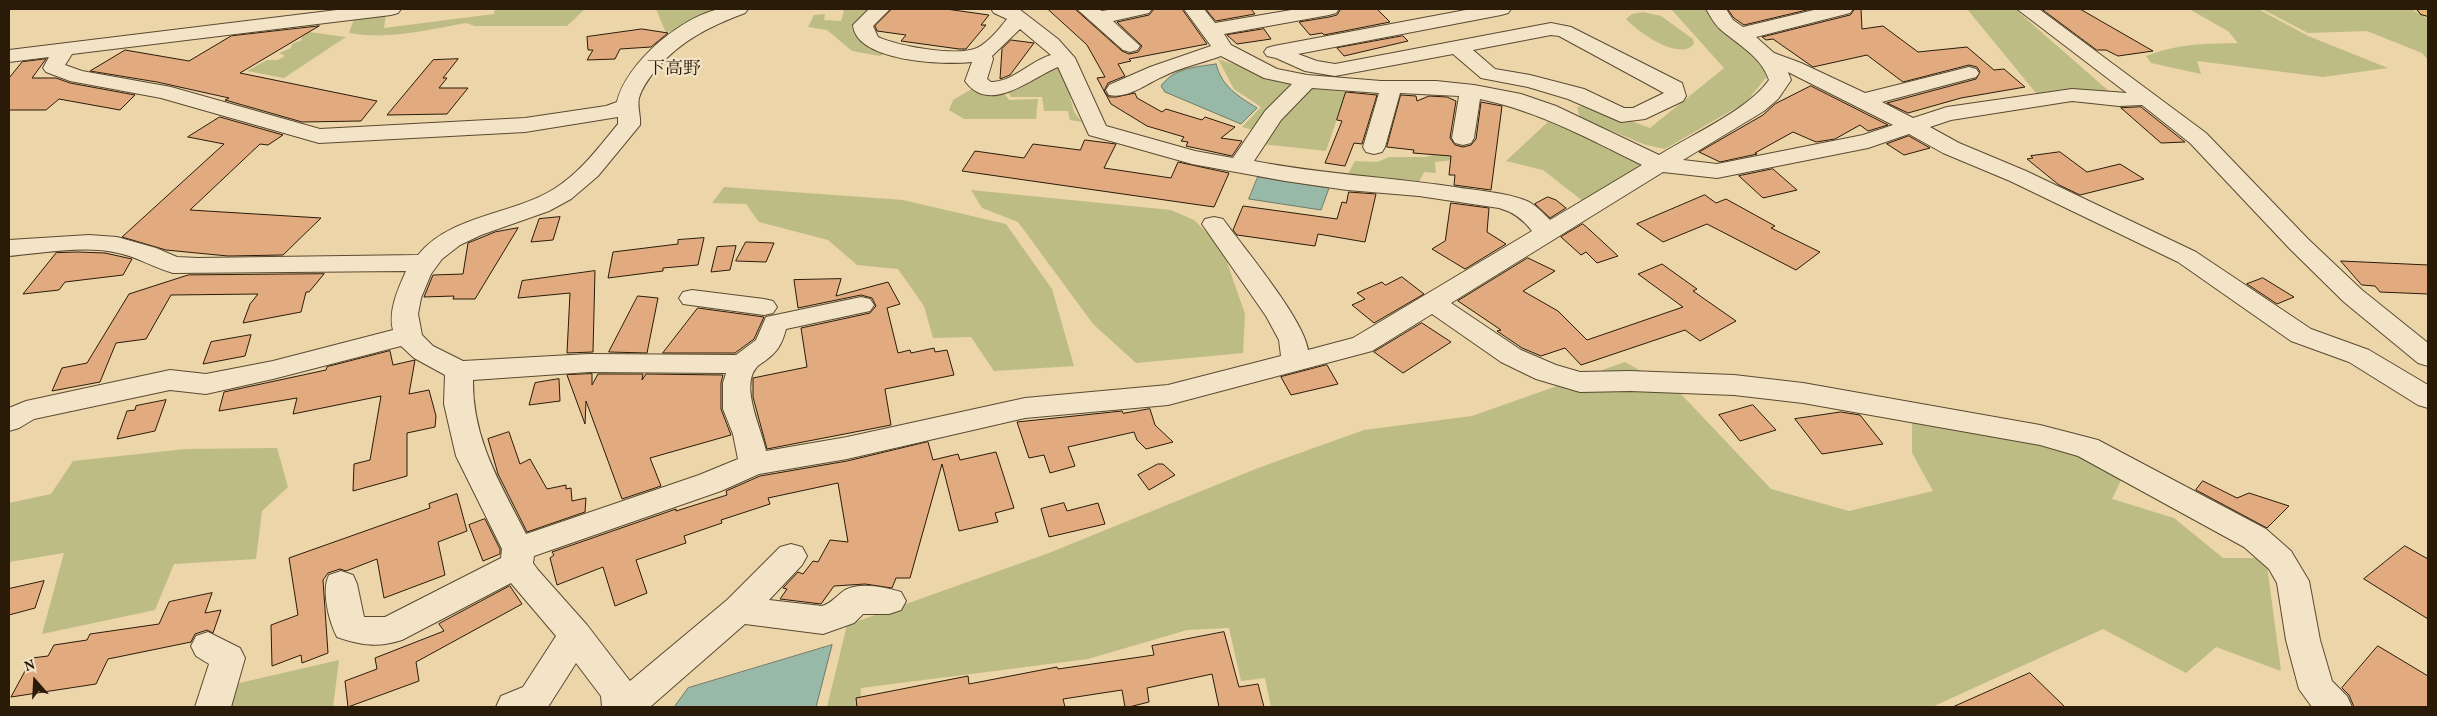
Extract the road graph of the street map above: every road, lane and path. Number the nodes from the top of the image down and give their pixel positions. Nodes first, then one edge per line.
1 (391, 9) edge
2 (738, 9) edge
3 (880, 9) edge
4 (1142, 9) edge
5 (1194, 9) edge
6 (1329, 9) edge
7 (1501, 9) edge
8 (1716, 9) edge
9 (1843, 9) edge
10 (2027, 9) edge
11 (1010, 13) edge
12 (1281, 13) edge
13 (1092, 14) edge
14 (1210, 30) junction
15 (1746, 37) junction
16 (1130, 46) dead end
17 (1457, 47) junction
18 (64, 50) junction
19 (1279, 51) junction
20 (981, 54) junction
21 (1230, 54) junction
22 (9, 56) edge
23 (1065, 58) junction
24 (1768, 58) junction
25 (1969, 74) dead end
26 (1307, 81) junction
27 (1391, 88) junction
28 (1117, 90) dead end
29 (1471, 91) junction
30 (2147, 98) junction
31 (1863, 100) junction
32 (626, 105) junction
33 (1912, 127) junction
34 (1463, 138) dead end
35 (1374, 147) dead end
36 (1661, 165) junction
37 (1240, 166) junction
38 (1214, 224) dead end
39 (1546, 232) junction
40 (9, 248) edge
41 (424, 263) junction
42 (692, 298) dead end
43 (1433, 303) junction
44 (861, 305) dead end
45 (771, 308) junction
46 (406, 336) junction
47 (2428, 357) edge
48 (1296, 363) junction
49 (742, 364) junction
50 (459, 371) junction
51 (2428, 398) edge
52 (9, 421) edge
53 (754, 464) junction
54 (791, 556) dead end
55 (518, 557) junction
56 (341, 584) dead end
57 (889, 601) dead end
58 (739, 610) junction
59 (575, 635) junction
60 (208, 646) dead end
61 (214, 707) edge
62 (514, 707) edge
63 (620, 707) edge
64 (625, 707) edge
65 (2334, 707) edge

1 - 18 street
2 - 32 street
3 - 20 street
4 - 13 street
5 - 14 street
6 - 12 street
7 - 19 street
8 - 15 street
9 - 15 street
10 - 30 street
11 - 20 street
11 - 23 street
12 - 14 street
13 - 16 street
14 - 21 street
15 - 24 street
17 - 17 street
17 - 19 street
18 - 22 street
18 - 32 street
19 - 21 street
20 - 23 street
21 - 26 street
21 - 28 street
23 - 37 street
24 - 31 street
24 - 36 street
25 - 31 street
26 - 27 street
26 - 37 street
27 - 29 street
27 - 35 street
29 - 34 street
29 - 36 street
30 - 33 street
30 - 47 street
31 - 33 street
32 - 41 street
33 - 36 street
33 - 51 street
36 - 39 street
37 - 39 street
38 - 48 street
39 - 43 street
40 - 41 street
41 - 46 street
42 - 45 street
43 - 48 street
43 - 65 street
44 - 45 street
45 - 49 street
46 - 50 street
46 - 52 street
48 - 53 street
49 - 50 street
49 - 53 street
50 - 55 street
53 - 55 street
54 - 58 street
55 - 56 street
55 - 59 street
57 - 58 street
58 - 64 street
59 - 62 street
59 - 63 street
60 - 61 street

